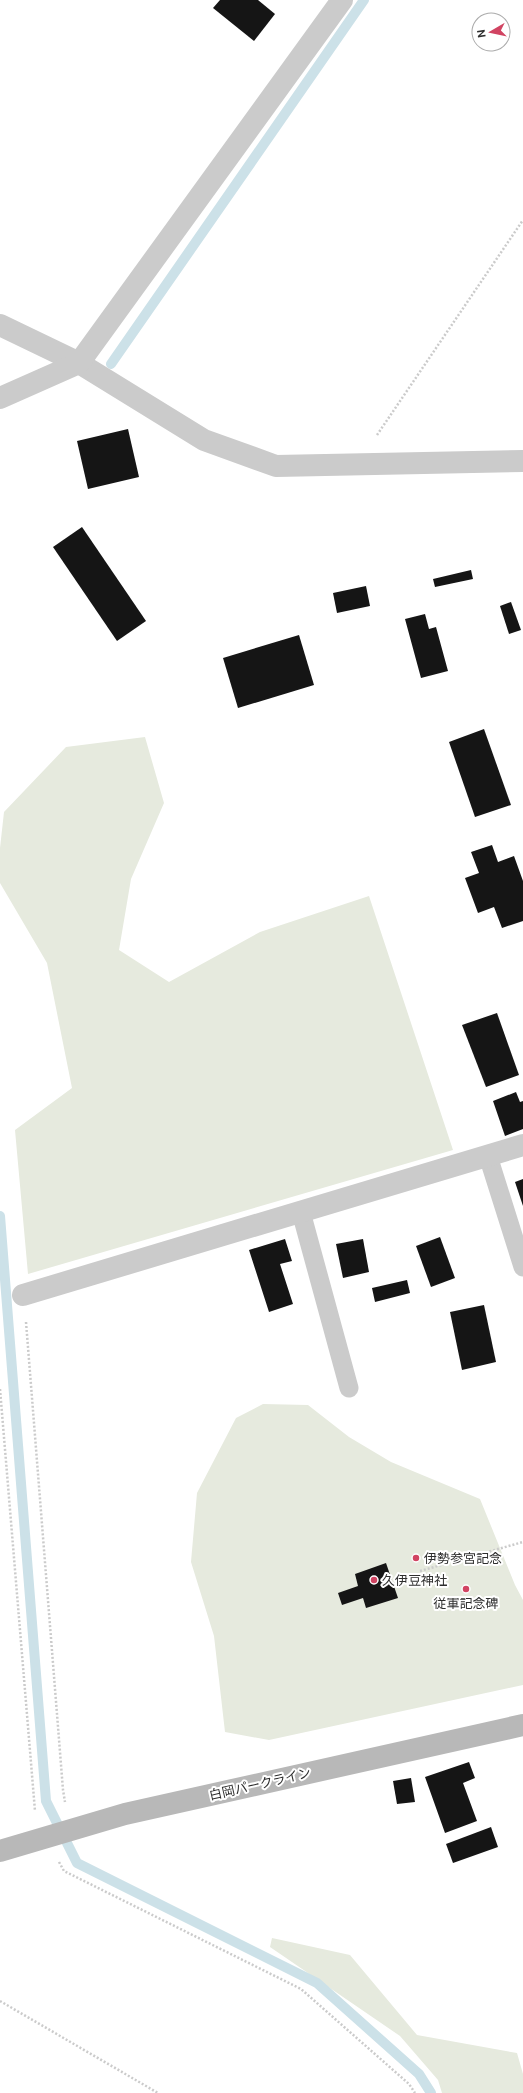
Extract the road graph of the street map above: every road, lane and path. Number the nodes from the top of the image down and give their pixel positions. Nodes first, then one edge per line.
1 (342, 0) edge
2 (523, 220) edge
3 (0, 325) edge
4 (79, 363) junction
5 (0, 398) edge
6 (523, 461) edge
7 (358, 464) junction
8 (523, 1145) edge
9 (488, 1156) junction
10 (301, 1212) junction
11 (523, 1267) edge
12 (23, 1295) joint
13 (349, 1388) dead end
14 (0, 1389) edge
15 (523, 1542) edge
16 (420, 1571) dead end
17 (523, 1725) edge
18 (72, 1830) junction
19 (46, 1837) junction
20 (0, 1851) edge
21 (0, 2001) edge
22 (158, 2093) edge
23 (415, 2093) edge

1 - 4 street
2 - 7 path
3 - 4 street
4 - 5 street
4 - 7 street
6 - 7 street
8 - 9 street
9 - 10 street
9 - 11 lane
10 - 12 street
10 - 13 lane
12 - 18 path
14 - 19 path
15 - 16 path
17 - 18 street, 白岡パークライン
18 - 19 street, 白岡パークライン
19 - 20 street, 白岡パークライン
19 - 23 path
21 - 22 path

